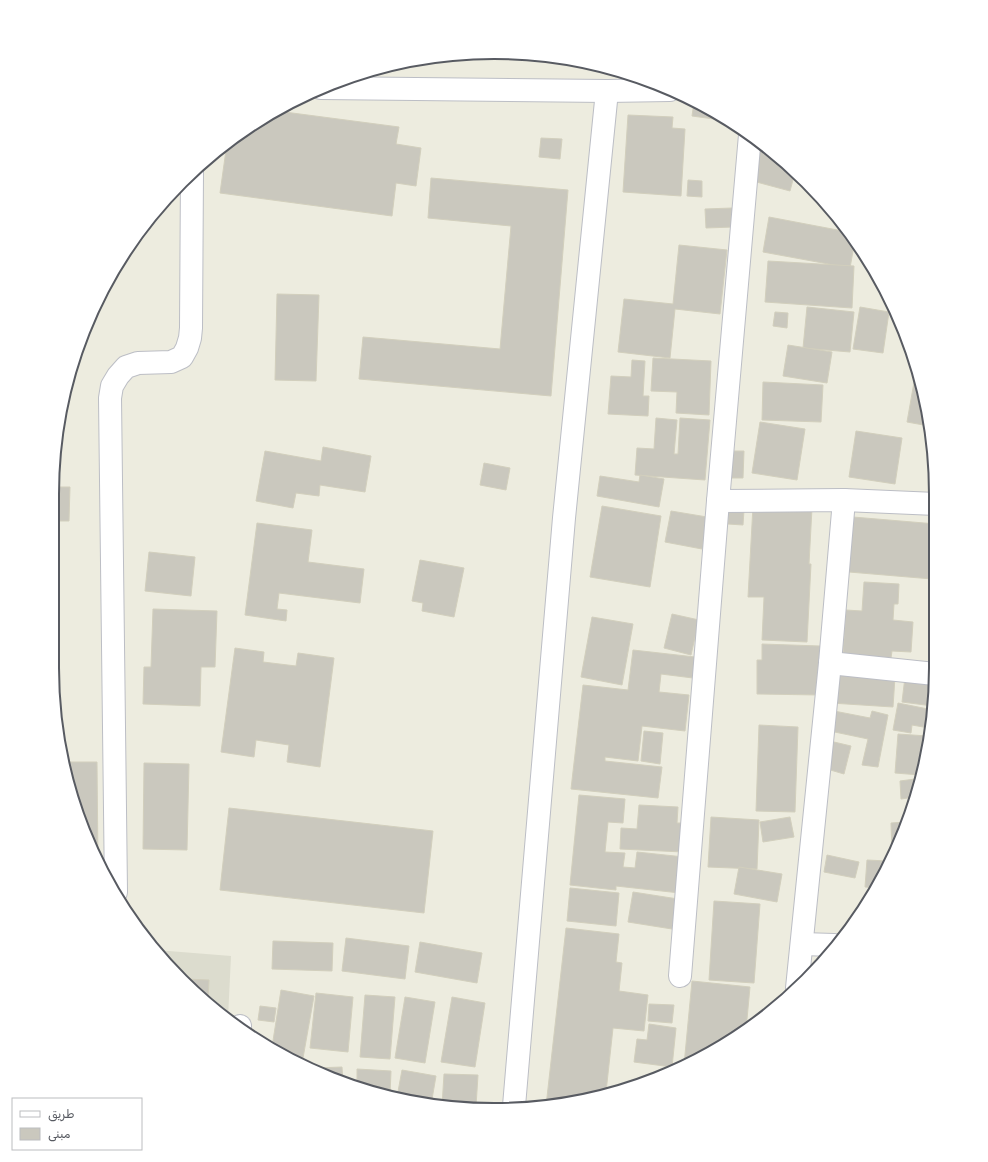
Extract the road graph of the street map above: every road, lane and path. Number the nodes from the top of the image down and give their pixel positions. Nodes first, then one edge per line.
1 (338, 88) edge
2 (655, 90) edge
3 (607, 91) junction
4 (749, 142) edge
5 (192, 181) edge
6 (844, 500) junction
7 (718, 501) junction
8 (929, 504) edge
9 (830, 663) junction
10 (929, 673) edge
11 (116, 884) edge
12 (802, 944) junction
13 (829, 945) edge
14 (680, 976) dead end
15 (798, 980) edge
16 (514, 1102) edge

1 - 3 street
2 - 3 street
3 - 16 street
4 - 7 street
5 - 11 street
6 - 7 street
6 - 8 street
6 - 9 street
7 - 14 street
9 - 10 street
9 - 12 street
12 - 13 street
12 - 15 street

